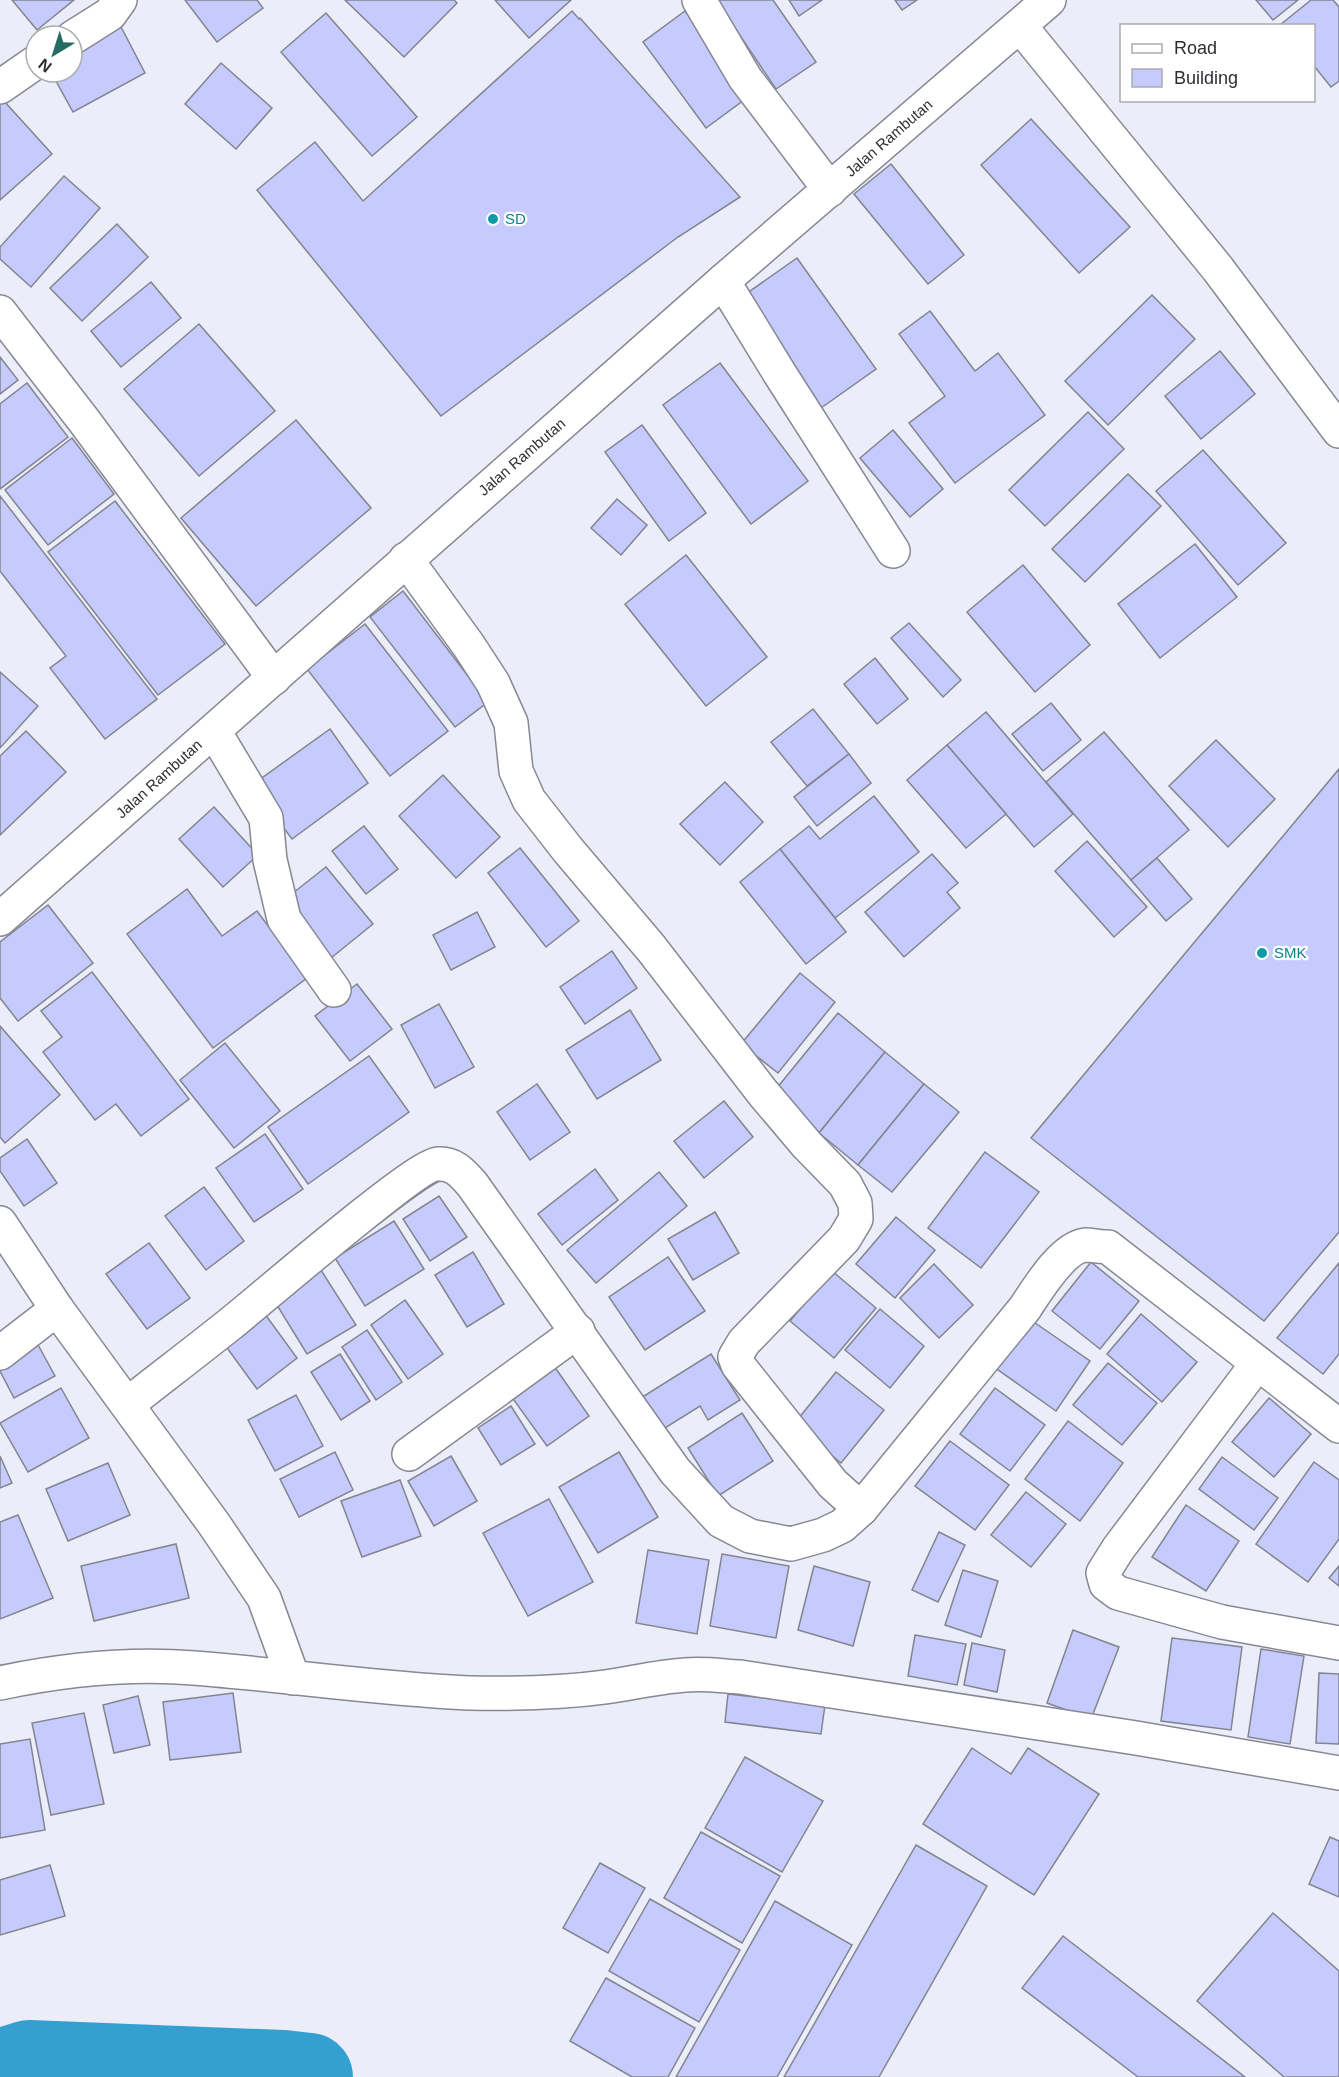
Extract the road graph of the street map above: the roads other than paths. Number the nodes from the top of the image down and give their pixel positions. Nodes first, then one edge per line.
1 (120, 0) edge
2 (699, 0) edge
3 (1049, 0) edge
4 (1020, 26) junction
5 (84, 31) edge
6 (24, 70) edge
7 (0, 87) edge
8 (830, 190) junction
9 (723, 280) junction
10 (0, 312) edge
11 (1339, 431) edge
12 (892, 551) dead end
13 (406, 559) junction
14 (274, 678) junction
15 (214, 731) junction
16 (0, 919) edge
17 (334, 990) dead end
18 (0, 1223) edge
19 (57, 1309) junction
20 (578, 1331) junction
21 (0, 1353) edge
22 (1257, 1364) junction
23 (128, 1404) junction
24 (1339, 1426) edge
25 (409, 1454) dead end
26 (861, 1509) junction
27 (1339, 1643) edge
28 (293, 1678) junction
29 (0, 1683) edge
30 (1339, 1773) edge

1 - 5 street
2 - 8 street
3 - 4 street, Jalan Rambutan
4 - 8 street, Jalan Rambutan
4 - 11 street
6 - 7 street
8 - 9 street, Jalan Rambutan
9 - 12 street
9 - 13 street, Jalan Rambutan
10 - 14 street
13 - 14 street, Jalan Rambutan
13 - 26 street
14 - 15 street, Jalan Rambutan
15 - 16 street, Jalan Rambutan
15 - 17 street
18 - 19 street
19 - 21 street
19 - 23 street
20 - 23 street
20 - 25 street
20 - 26 street
22 - 24 street
22 - 26 street
22 - 27 street
23 - 28 street
28 - 29 street
28 - 30 street

